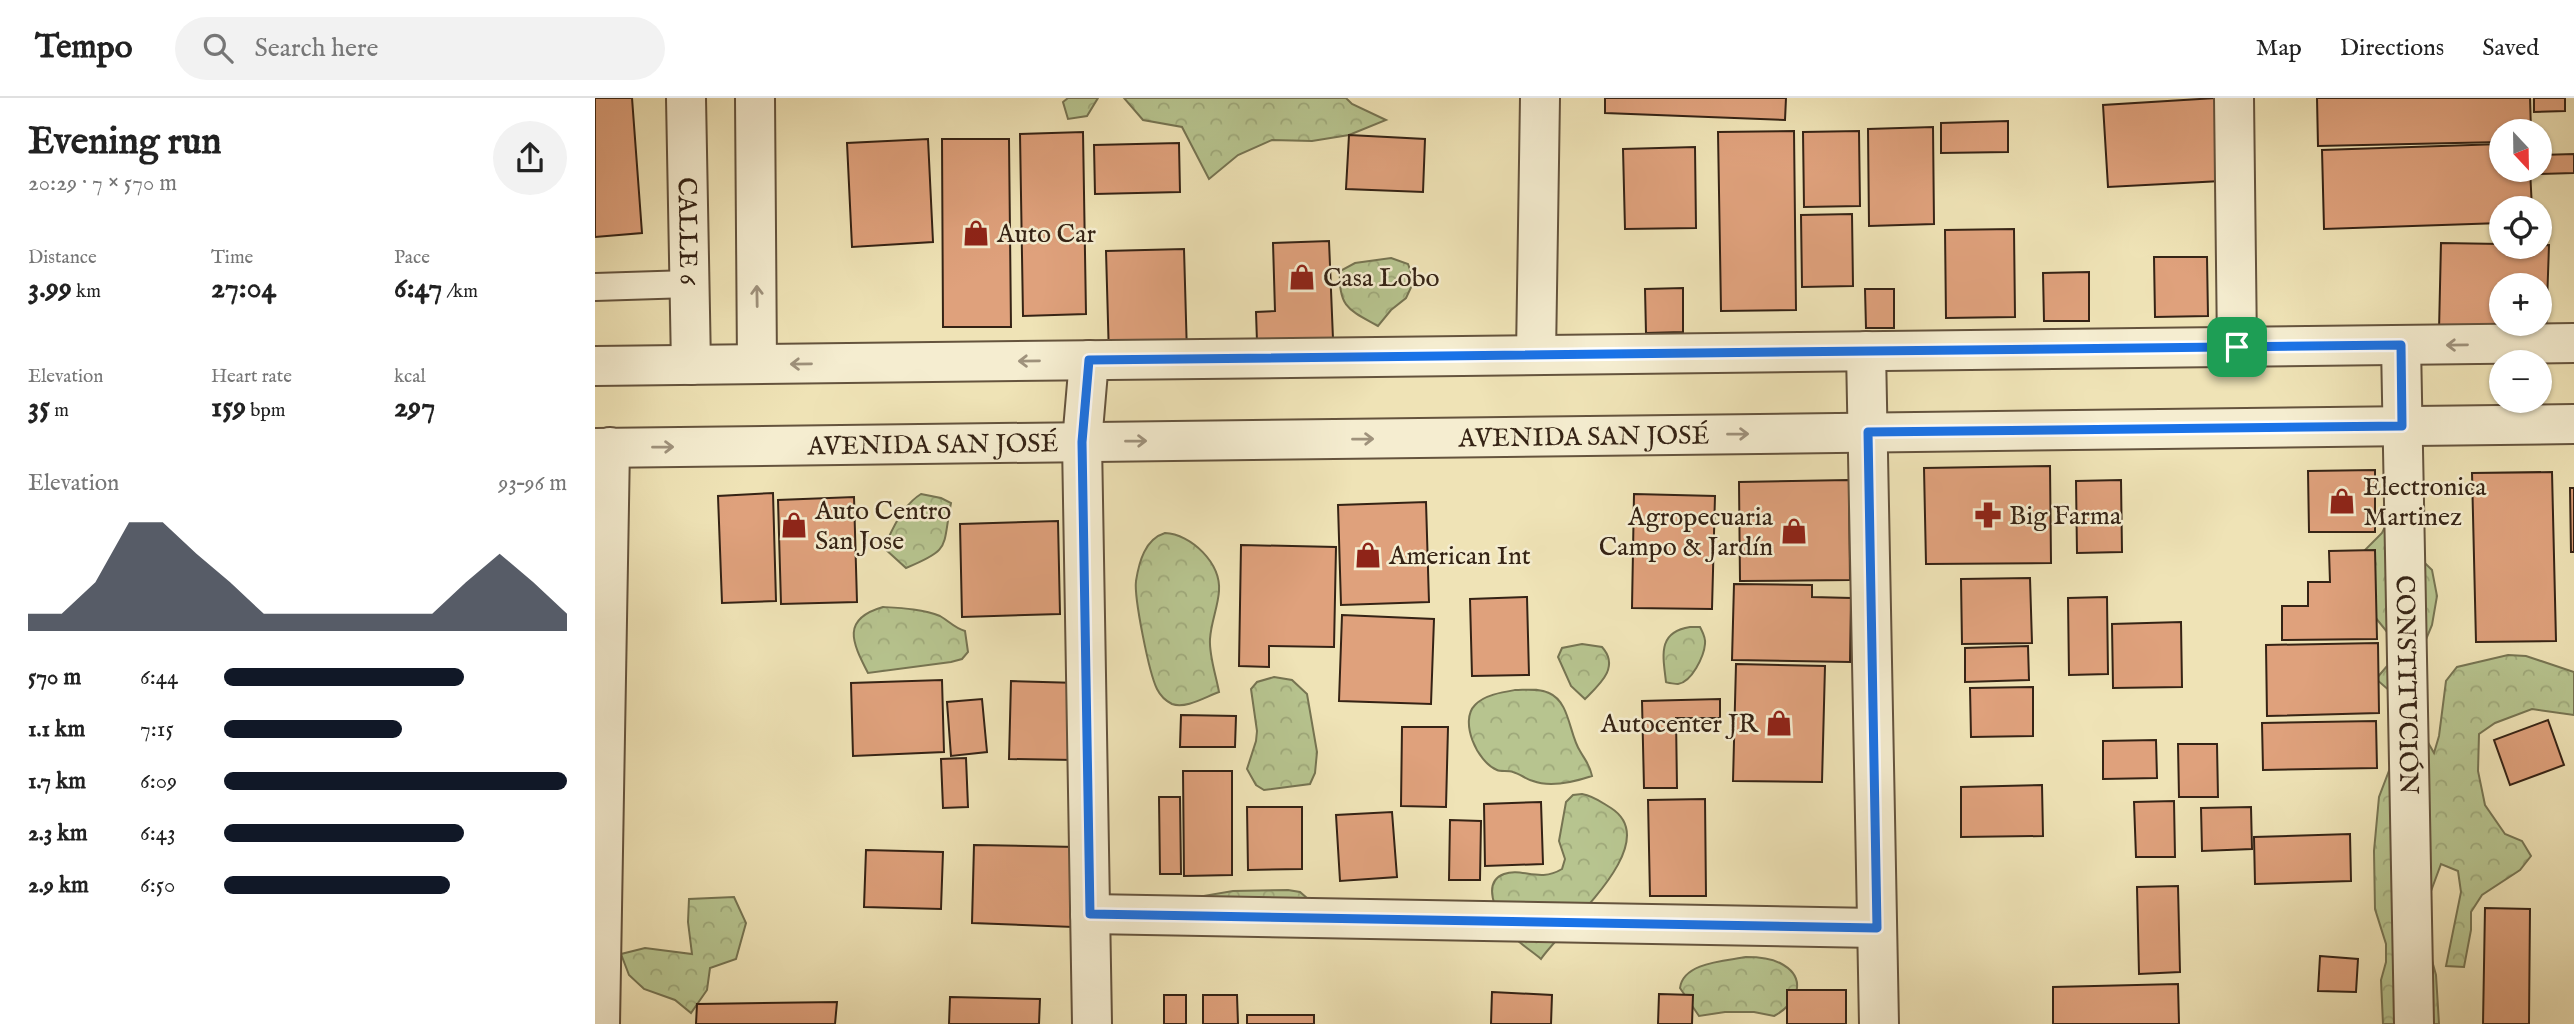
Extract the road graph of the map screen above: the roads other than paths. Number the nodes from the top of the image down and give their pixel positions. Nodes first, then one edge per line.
1 (686, 98) edge
2 (755, 98) edge
3 (1540, 98) edge
4 (2234, 98) edge
5 (689, 284) junction
6 (595, 287) edge
7 (2574, 343) edge
8 (2401, 345) junction
9 (2237, 347) junction
10 (1866, 351) junction
11 (1535, 355) junction
12 (1089, 360) junction
13 (757, 364) junction
14 (691, 365) junction
15 (595, 366) edge
16 (2574, 424) edge
17 (2402, 426) junction
18 (1868, 432) junction
19 (1082, 442) junction
20 (602, 448) edge
21 (1090, 914) junction
22 (1877, 928) junction
23 (600, 1024) edge
24 (1092, 1024) edge
25 (1879, 1024) edge
26 (2414, 1024) edge

1 - 5 street, CALLE 6
13 -> 2 street
3 - 11 street
4 - 9 street
5 - 6 lane
5 - 14 street, CALLE 6
7 -> 8 street
8 - 9 street
8 - 17 street, CONSTITUCIÓN
9 - 10 street
10 - 11 street
10 - 18 street
11 - 12 street
12 -> 13 street
12 - 19 street
13 - 14 street
14 - 15 street
16 - 17 street, AVENIDA SAN JOSÉ
17 - 18 street, AVENIDA SAN JOSÉ
17 - 26 street, CONSTITUCIÓN
19 -> 18 street, AVENIDA SAN JOSÉ
18 - 22 street
20 -> 19 street, AVENIDA SAN JOSÉ
19 - 21 street
20 - 23 street
21 - 22 street
21 - 24 street
22 - 25 street

